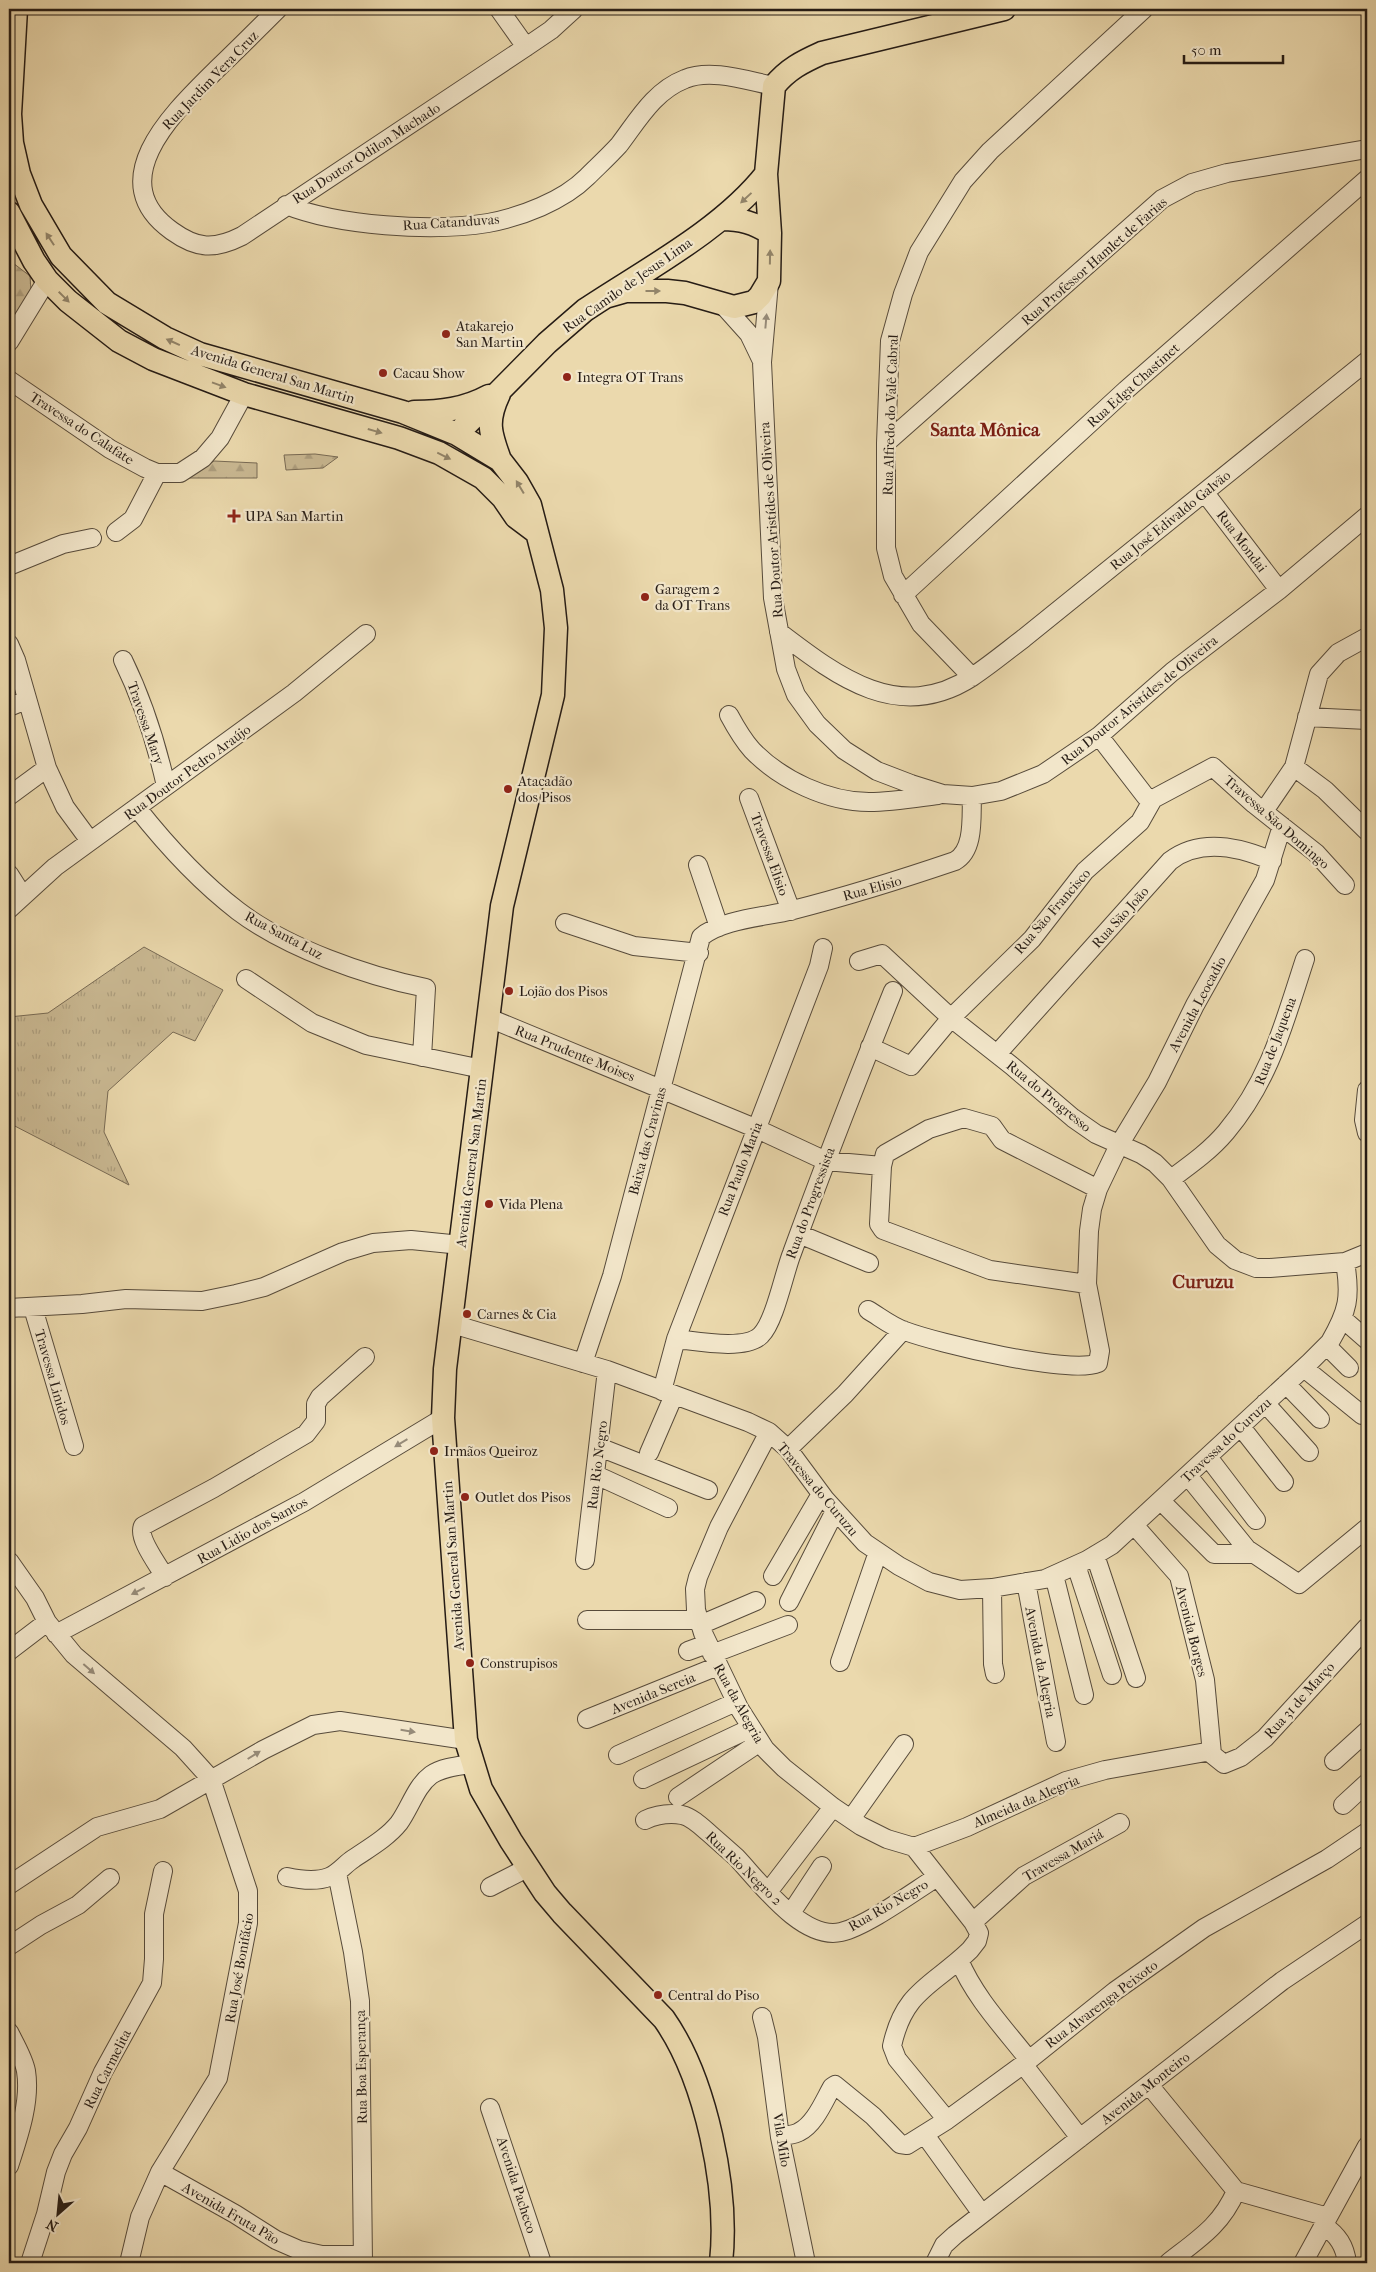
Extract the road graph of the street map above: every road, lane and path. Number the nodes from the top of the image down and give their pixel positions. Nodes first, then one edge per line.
1 (16, 9) edge
2 (278, 9) edge
3 (499, 9) edge
4 (574, 9) edge
5 (1004, 9) edge
6 (1144, 9) edge
7 (526, 47) junction
8 (774, 86) junction
9 (1367, 149) edge
10 (766, 174) junction
11 (1367, 179) edge
12 (286, 205) junction
13 (152, 212) joint
14 (9, 213) edge
15 (722, 219) junction
16 (770, 233) junction
17 (47, 280) junction
18 (769, 281) junction
19 (605, 297) junction
20 (723, 305) junction
21 (9, 342) edge
22 (1367, 361) edge
23 (762, 362) junction
24 (9, 380) edge
25 (501, 390) junction
26 (244, 394) junction
27 (403, 412) junction
28 (457, 434) junction
29 (399, 438) junction
30 (886, 442) junction
31 (500, 460) junction
32 (157, 473) junction
33 (1205, 493) junction
34 (1367, 516) edge
35 (116, 532) dead end
36 (536, 532) junction
37 (92, 538) dead end
38 (9, 566) edge
39 (1278, 590) junction
40 (903, 595) junction
41 (779, 632) junction
42 (366, 634) dead end
43 (1367, 637) edge
44 (9, 644) edge
45 (123, 660) dead end
46 (972, 677) junction
47 (26, 700) junction
48 (9, 707) edge
49 (728, 716) dead end
50 (1307, 717) junction
51 (1367, 720) edge
52 (1099, 736) junction
53 (1294, 767) junction
54 (47, 768) junction
55 (166, 786) junction
56 (943, 794) junction
57 (9, 796) edge
58 (972, 796) junction
59 (749, 798) dead end
60 (1153, 799) junction
61 (138, 808) junction
62 (1264, 812) junction
63 (1282, 826) junction
64 (1367, 831) edge
65 (90, 841) junction
66 (1272, 861) junction
67 (698, 866) dead end
68 (9, 874) edge
69 (1345, 885) dead end
70 (23, 896) junction
71 (9, 909) edge
72 (791, 910) junction
73 (564, 923) dead end
74 (712, 931) junction
75 (822, 948) dead end
76 (699, 953) junction
77 (1305, 960) dead end
78 (859, 961) dead end
79 (246, 979) dead end
80 (893, 991) dead end
81 (489, 1018) junction
82 (951, 1018) junction
83 (870, 1047) junction
84 (997, 1054) junction
85 (422, 1058) junction
86 (482, 1069) junction
87 (662, 1088) junction
88 (1367, 1090) edge
89 (756, 1128) junction
90 (1367, 1133) edge
91 (1118, 1145) junction
92 (826, 1161) junction
93 (882, 1166) junction
94 (1171, 1179) junction
95 (1098, 1189) junction
96 (799, 1234) junction
97 (461, 1244) junction
98 (1359, 1261) edge
99 (869, 1264) dead end
100 (1087, 1284) junction
101 (9, 1308) edge
102 (33, 1308) junction
103 (868, 1310) dead end
104 (1343, 1319) junction
105 (449, 1323) junction
106 (903, 1330) junction
107 (676, 1339) junction
108 (1367, 1340) edge
109 (1326, 1346) junction
110 (364, 1357) dead end
111 (583, 1363) junction
112 (1304, 1368) junction
113 (1349, 1368) dead end
114 (608, 1370) junction
115 (1286, 1384) junction
116 (668, 1393) junction
117 (1265, 1403) junction
118 (1362, 1415) dead end
119 (443, 1418) junction
120 (1320, 1419) dead end
121 (1240, 1427) junction
122 (769, 1432) junction
123 (74, 1446) dead end
124 (600, 1447) junction
125 (788, 1449) junction
126 (1309, 1452) dead end
127 (649, 1453) dead end
128 (1208, 1457) junction
129 (596, 1475) junction
130 (1188, 1476) junction
131 (1284, 1482) dead end
132 (708, 1490) dead end
133 (821, 1494) junction
134 (1161, 1501) junction
135 (668, 1508) dead end
136 (836, 1511) junction
137 (1256, 1520) dead end
138 (1134, 1525) junction
139 (1367, 1528) edge
140 (878, 1552) junction
141 (1254, 1554) junction
142 (1095, 1555) junction
143 (585, 1560) dead end
144 (9, 1561) edge
145 (1076, 1565) junction
146 (1054, 1575) junction
147 (773, 1576) dead end
148 (166, 1577) junction
149 (1026, 1582) junction
150 (992, 1588) junction
151 (756, 1601) dead end
152 (789, 1602) dead end
153 (587, 1620) dead end
154 (699, 1622) junction
155 (788, 1625) dead end
156 (1367, 1627) edge
157 (51, 1628) junction
158 (688, 1650) dead end
159 (9, 1651) edge
160 (712, 1655) junction
161 (840, 1662) dead end
162 (995, 1674) dead end
163 (1112, 1675) dead end
164 (1136, 1678) dead end
165 (1084, 1695) dead end
166 (736, 1702) junction
167 (588, 1719) dead end
168 (1367, 1732) edge
169 (756, 1735) junction
170 (466, 1740) junction
171 (1056, 1742) dead end
172 (904, 1744) dead end
173 (618, 1755) dead end
174 (1218, 1759) junction
175 (1334, 1761) dead end
176 (472, 1764) junction
177 (211, 1779) junction
178 (643, 1780) dead end
179 (1367, 1783) edge
180 (678, 1797) dead end
181 (1343, 1805) dead end
182 (833, 1807) junction
183 (851, 1819) junction
184 (645, 1820) dead end
185 (1120, 1823) dead end
186 (1367, 1832) edge
187 (914, 1847) junction
188 (822, 1866) dead end
189 (529, 1867) junction
190 (164, 1872) dead end
191 (337, 1873) junction
192 (287, 1877) dead end
193 (937, 1877) junction
194 (110, 1878) dead end
195 (9, 1885) edge
196 (490, 1888) dead end
197 (768, 1892) junction
198 (791, 1913) junction
199 (973, 1922) junction
200 (1367, 1924) edge
201 (840, 1932) joint
202 (9, 1946) edge
203 (959, 1960) junction
204 (762, 2017) dead end
205 (9, 2032) edge
206 (1026, 2062) junction
207 (1149, 2085) junction
208 (490, 2108) dead end
209 (947, 2120) junction
210 (925, 2135) junction
211 (780, 2137) junction
212 (1080, 2138) junction
213 (1367, 2146) edge
214 (9, 2166) edge
215 (160, 2172) junction
216 (1236, 2191) junction
217 (982, 2214) junction
218 (1326, 2221) junction
219 (363, 2259) edge
220 (30, 2263) edge
221 (129, 2263) edge
222 (542, 2263) edge
223 (720, 2263) edge
224 (806, 2263) edge
225 (935, 2263) edge
226 (1168, 2263) edge
227 (1303, 2263) edge
228 (1347, 2263) edge

27 -> 1 main road, Avenida General San Martin
2 - 13 street, Rua Jardim Vera Cruz
3 - 7 street
4 - 7 street, Rua Doutor Odilon Machado
5 - 8 main road
6 - 30 street, Rua Alfredo do Valê Cabral
7 - 12 street, Rua Doutor Odilon Machado
8 - 10 main road, Rua Doutor Aristídes de Oliveira
8 - 12 street, Rua Catanduvas
9 - 30 street, Rua Professor Hamlet de Farias
10 -> 15 main road
10 - 16 main road, Rua Doutor Aristídes de Oliveira
11 - 40 street, Rua Edga Chastinet
12 - 13 street, Rua Doutor Odilon Machado
14 - 17 main road, Avenida General San Martin
15 - 16 main road
15 - 19 main road, Rua Camilo de Jesus Lima
18 -> 16 main road, Rua Doutor Aristídes de Oliveira
17 - 21 street
17 -> 26 main road, Avenida General San Martin
18 - 20 main road
23 -> 18 street, Rua Doutor Aristídes de Oliveira
19 -> 20 main road
19 - 25 main road, Rua Camilo de Jesus Lima
20 - 23 street, Rua Doutor Aristídes de Oliveira
22 - 33 street, Rua José Edivaldo Galvão
23 - 41 street, Rua Doutor Aristídes de Oliveira
24 - 32 street, Travessa do Calafate
25 - 27 main road
25 - 28 main road, Rua Camilo de Jesus Lima
25 - 31 main road
26 -> 29 main road, Avenida General San Martin
26 - 32 street
27 - 28 main road, Avenida General San Martin
28 - 29 main road
28 - 31 main road, Avenida General San Martin
29 -> 36 main road, Avenida General San Martin
30 - 40 street, Rua Alfredo do Valê Cabral
36 -> 31 main road, Avenida General San Martin
32 - 35 street
33 - 39 street, Rua Mondai
33 - 46 street, Rua José Edivaldo Galvão
34 - 39 street, Rua Doutor Aristídes de Oliveira
36 - 81 main road, Avenida General San Martin
37 - 38 street
39 - 52 street, Rua Doutor Aristídes de Oliveira
40 - 46 street, Rua Alfredo do Valê Cabral
41 - 46 street, Rua José Edivaldo Galvão
41 - 56 street, Rua Doutor Aristídes de Oliveira
42 - 55 street, Rua Doutor Pedro Araújo
43 - 50 street
44 - 47 street
45 - 55 street, Travessa Mary
47 - 48 street
47 - 54 street
49 - 56 street
50 - 51 street
50 - 53 street
52 - 58 street, Rua Doutor Aristídes de Oliveira
52 - 60 street
53 - 62 street
53 - 64 street
54 - 57 street
54 - 65 street
55 - 61 street, Rua Doutor Pedro Araújo
56 - 58 street, Rua Doutor Aristídes de Oliveira
58 - 72 street, Rua Elisio
59 - 72 street, Travessa Elisio
60 - 62 street, Travessa Sāo Domingo
60 - 82 street, Rua São Francisco
61 - 65 street, Rua Doutor Pedro Araújo
61 - 85 street, Rua Santa Luz
62 - 63 street, Travessa Sāo Domingo
63 - 66 street, Avenida Leocadio
63 - 69 street, Travessa Sāo Domingo
65 - 70 street, Rua Doutor Pedro Araújo
66 - 84 street, Rua São João
66 - 91 street, Avenida Leocadio
67 - 74 street
68 - 70 street
70 - 71 street, Rua Doutor Pedro Araújo
72 - 74 street, Rua Elisio
73 - 76 street
74 - 76 street, Baixa das Cravinas
75 - 89 street, Rua Paulo Maria
76 - 87 street, Baixa das Cravinas
77 - 94 street, Rua de Jaquena
78 - 82 street, Rua do Progresso
79 - 85 street
80 - 83 street, Rua do Progressista
81 - 86 main road, Avenida General San Martin
81 - 87 street, Rua Prudente Moises
82 - 83 street, Rua São Francisco
82 - 84 street, Rua do Progresso
83 - 92 street, Rua do Progressista
84 - 91 street, Rua do Progresso
85 - 86 street
86 - 97 main road, Avenida General San Martin
87 - 89 street, Rua Prudente Moises
87 - 111 street, Baixa das Cravinas
88 - 90 street
89 - 92 street, Rua Prudente Moises
89 - 107 street, Rua Paulo Maria
91 - 94 street, Rua do Progresso
91 - 95 street, Avenida Leocadio
92 - 93 street
92 - 96 street, Rua do Progressista
93 - 95 street
93 - 100 street
94 - 98 street, Rua do Progresso
95 - 100 street, Avenida Leocadio
96 - 99 street
96 - 107 street, Rua do Progressista
97 - 102 street
97 - 105 main road, Avenida General San Martin
98 - 104 street, Travessa do Curuzu
100 - 106 street, Avenida Leocadio
101 - 102 street
102 - 123 street, Travessa Linidos
103 - 106 street
104 - 108 street
104 - 109 street, Travessa do Curuzu
105 - 111 street
105 - 119 main road, Avenida General San Martin
106 - 125 street
107 - 116 street, Rua Paulo Maria
109 - 112 street, Travessa do Curuzu
109 - 113 street
110 - 148 street
111 - 114 street, Travessa do Curuzu
112 - 115 street, Travessa do Curuzu
112 - 118 street
114 - 116 street, Travessa do Curuzu
114 - 124 street, Rua Rio Negro
115 - 117 street, Travessa do Curuzu
115 - 120 street
116 - 122 street, Travessa do Curuzu
116 - 127 street, Rua Paulo Maria
117 - 121 street, Travessa do Curuzu
117 - 126 street
119 -> 148 street, Rua Lidio dos Santos
119 - 170 main road, Avenida General San Martin
121 - 128 street, Travessa do Curuzu
121 - 131 street
122 - 125 street, Travessa do Curuzu
122 - 154 street, Rua da Alegria
124 - 129 street, Rua Rio Negro
124 - 132 street
125 - 133 street, Travessa do Curuzu
128 - 130 street, Travessa do Curuzu
128 - 137 street
129 - 135 street
129 - 143 street, Rua Rio Negro
130 - 134 street, Travessa do Curuzu
130 - 141 street
133 - 136 street, Travessa do Curuzu
133 - 147 street
134 - 138 street, Travessa do Curuzu
134 - 141 street
136 - 140 street, Travessa do Curuzu
136 - 152 street
138 - 142 street, Travessa do Curuzu
138 - 174 street, Avenida Borges
139 - 141 street
140 - 150 street, Travessa do Curuzu
140 - 161 street
142 - 145 street, Travessa do Curuzu
142 - 164 street
144 - 157 street
145 - 146 street, Travessa do Curuzu
145 - 163 street
146 - 149 street, Travessa do Curuzu
146 - 165 street
148 -> 157 street, Rua Lidio dos Santos
149 - 150 street, Travessa do Curuzu
149 - 171 street, Avenida da Alegria
150 - 162 street
151 - 154 street
153 - 154 street
154 - 160 street, Rua da Alegria
155 - 160 street
156 - 174 street, Rua 31 de Março
157 - 159 street
157 -> 177 street, Rua José Bonifácio
158 - 160 street
160 - 166 street, Rua da Alegria
160 - 167 street, Avenida Sereia
166 - 169 street, Rua da Alegria
166 - 173 street
168 - 175 street
169 - 178 street
169 - 180 street
169 - 182 street, Rua da Alegria
170 - 176 main road, Avenida General San Martin
177 -> 170 street
172 - 183 street
174 - 187 street, Almeida da Alegria
176 - 189 main road, Avenida General San Martin
176 - 191 street
177 - 195 street
177 - 215 street, Rua José Bonifácio
179 - 181 street
182 - 183 street, Rua da Alegria
182 - 197 street
183 - 187 street, Rua da Alegria
184 - 197 street, Rua Rio Negro 2
185 - 199 street, Travessa Mariá
186 - 206 street, Rua Alvarenga Peixoto
187 - 193 street
188 - 198 street
189 - 196 street
189 - 223 main road, Avenida General San Martin
190 - 220 street, Rua Carmelita
191 - 192 street
191 - 219 street, Rua Boa Esperança
193 - 199 street
193 - 201 street, Rua Rio Negro
194 - 202 street
197 - 198 street, Rua Rio Negro 2
198 - 201 street, Rua Rio Negro 2
199 - 203 street
200 - 207 street, Avenida Monteiro
203 - 206 street
203 - 209 street
204 - 211 street, Vila Milo
205 - 214 street
206 - 209 street, Rua Alvarenga Peixoto
206 - 212 street
207 - 212 street, Avenida Monteiro
207 - 216 street
208 - 222 street, Avenida Pacheco
209 - 210 street, Rua Alvarenga Peixoto
210 - 211 street, Rua Alvarenga Peixoto
210 - 217 street
211 - 224 street, Vila Milo
212 - 217 street, Avenida Monteiro
213 - 218 street
215 - 219 street, Avenida Fruta Pão
215 - 221 street, Rua José Bonifácio
216 - 218 street
216 - 226 street
217 - 225 street, Avenida Monteiro
218 - 227 street
218 - 228 street

